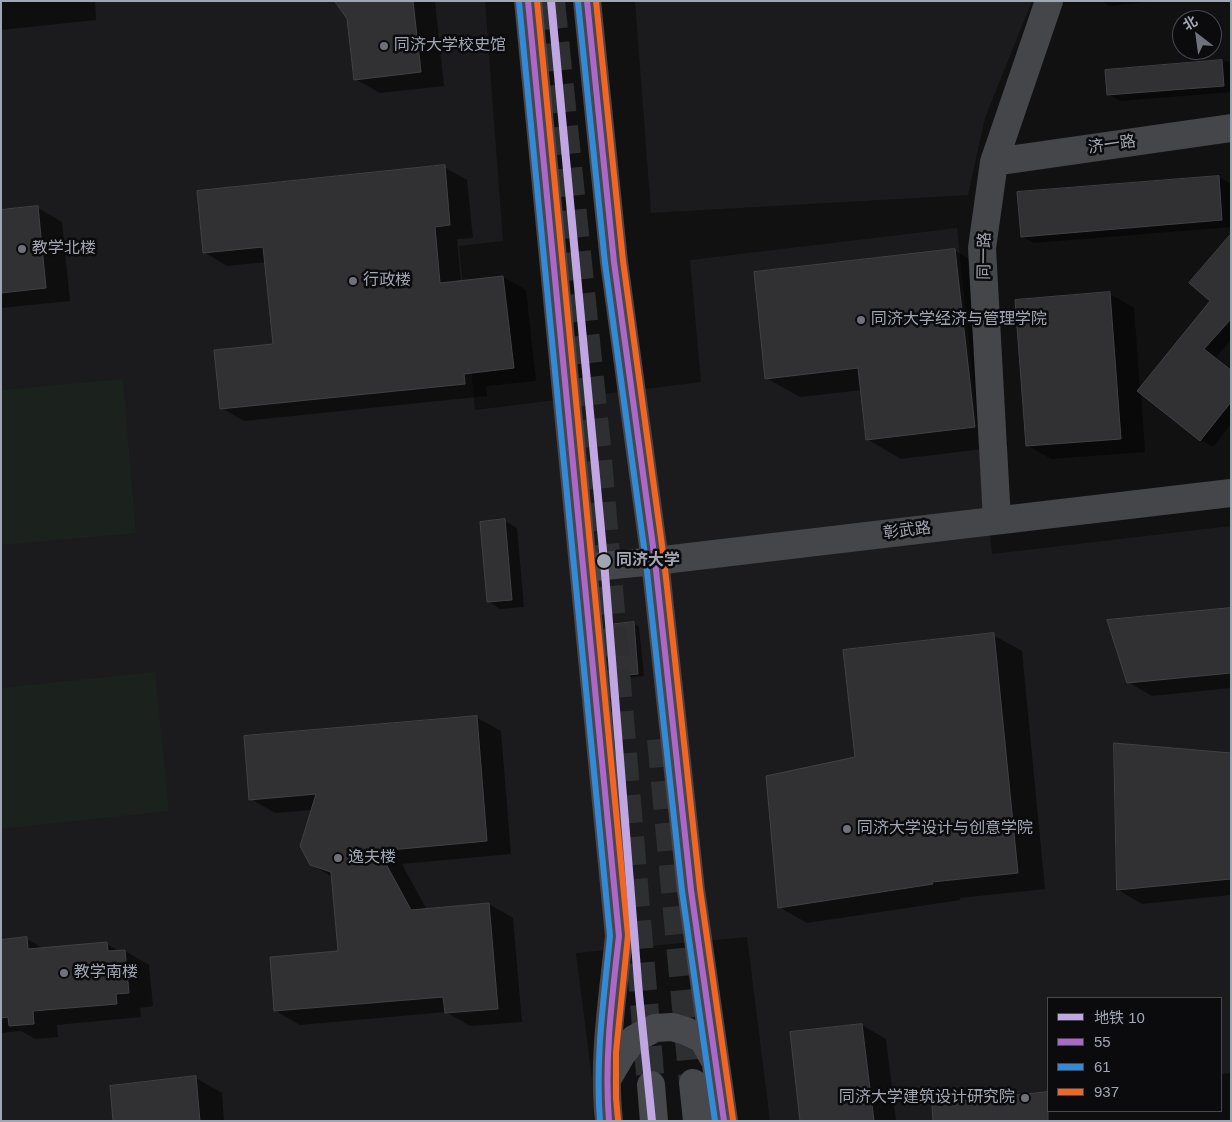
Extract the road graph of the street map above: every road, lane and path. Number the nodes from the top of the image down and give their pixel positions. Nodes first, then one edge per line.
1 (528, 1) edge
2 (587, 1) edge
3 (1049, 1) edge
4 (1231, 128) edge
5 (994, 162) junction
6 (1231, 493) edge
7 (997, 520) junction
8 (655, 561) junction
9 (584, 568) junction
10 (715, 1061) junction
11 (607, 1079) junction
12 (693, 1083) tunnel mouth
13 (651, 1085) tunnel mouth
14 (609, 1121) edge
15 (654, 1121) edge
16 (697, 1121) edge
17 (724, 1121) edge

1 - 9 main road
2 - 8 main road
3 - 5 street, 同一路
4 - 5 street, 济一路
5 - 7 street, 同一路
6 - 7 street, 彰武路
7 - 8 street, 彰武路
8 - 9 street, 彰武路
8 - 10 main road
9 - 11 main road
10 - 11 main road
10 - 17 main road
11 - 14 main road
12 - 16 main road
13 - 15 main road

